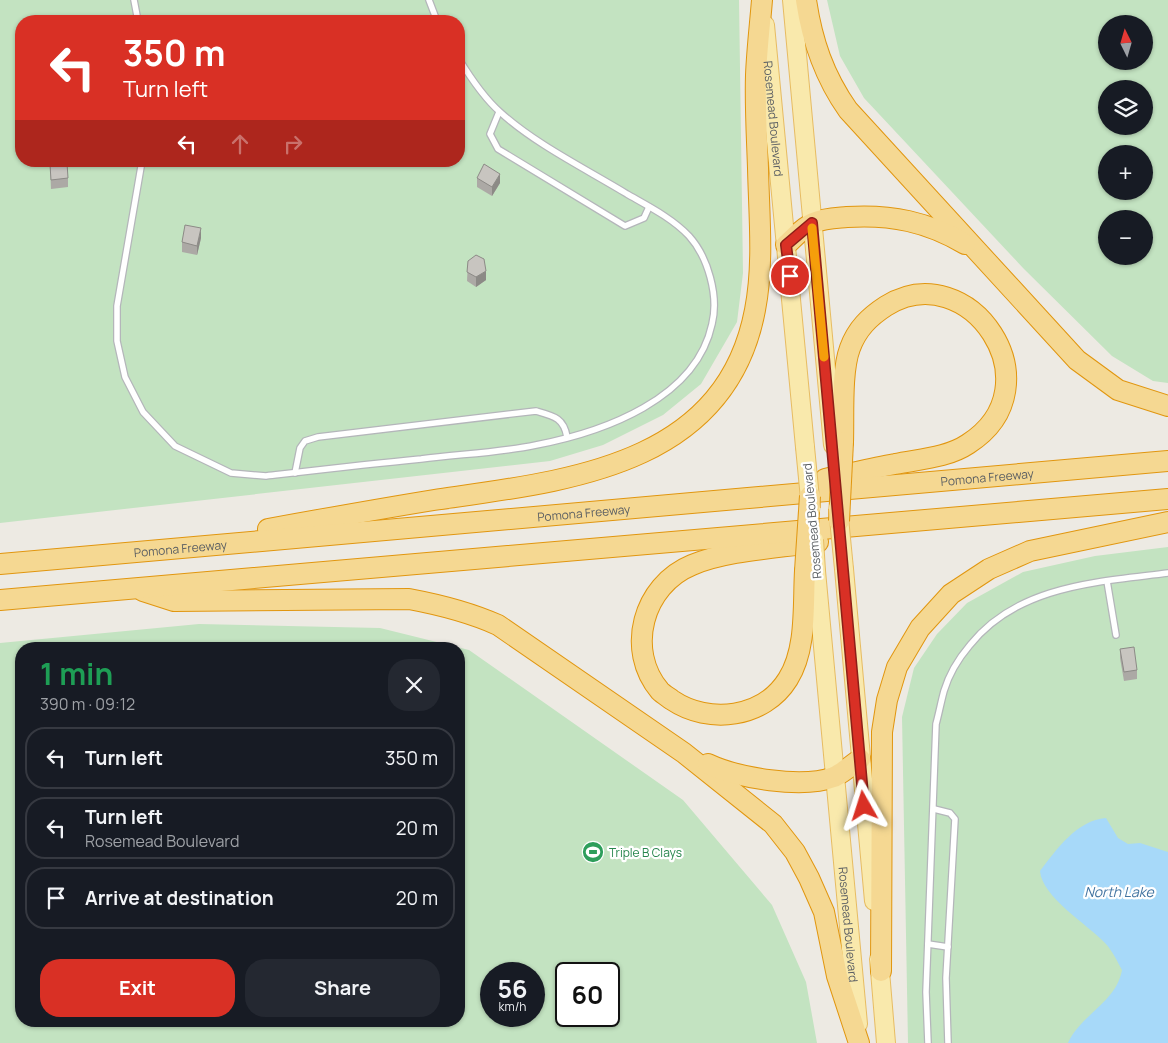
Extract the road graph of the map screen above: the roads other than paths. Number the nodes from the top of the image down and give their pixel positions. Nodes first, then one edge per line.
1 (134, 0) edge
2 (430, 0) edge
3 (762, 0) edge
4 (792, 0) edge
5 (806, 0) edge
6 (137, 15) edge
7 (436, 15) edge
8 (465, 68) edge
9 (499, 112) junction
10 (141, 167) edge
11 (649, 207) junction
12 (812, 223) junction
13 (786, 245) junction
14 (973, 249) junction
15 (1168, 406) edge
16 (567, 437) junction
17 (838, 444) junction
18 (1168, 461) edge
19 (295, 473) junction
20 (810, 496) joint
21 (1168, 499) edge
22 (734, 500) junction
23 (986, 516) junction
24 (839, 520) joint
25 (1168, 522) edge
26 (126, 553) junction
27 (0, 564) edge
28 (811, 571) junction
29 (1168, 573) edge
30 (1107, 581) junction
31 (134, 588) junction
32 (0, 600) edge
33 (1116, 635) dead end
34 (684, 753) junction
35 (860, 759) junction
36 (835, 777) junction
37 (934, 809) junction
38 (928, 944) junction
39 (948, 947) junction
40 (881, 971) junction
41 (859, 1043) edge
42 (886, 1043) edge
43 (928, 1043) edge
44 (948, 1043) edge

1 - 6 lane
2 - 7 lane
3 - 13 main road, Rosemead Boulevard
3 - 26 highway
4 - 12 main road
5 - 14 highway
8 - 9 lane
9 - 11 lane
9 - 11 lane
10 - 19 lane
11 - 16 lane
12 - 13 highway
12 - 14 highway
12 - 17 main road
13 - 20 main road, Rosemead Boulevard, bridge
14 - 15 highway
16 - 19 lane
16 - 19 lane
17 - 22 highway
17 - 24 highway, bridge
18 - 22 highway, Pomona Freeway
20 - 28 highway, bridge
21 - 23 highway
22 - 26 highway, Pomona Freeway
23 - 28 highway
23 - 31 highway
24 - 35 main road, bridge
25 - 40 highway
26 - 27 highway, Pomona Freeway
28 - 36 main road, Rosemead Boulevard
29 - 30 lane
30 - 33 lane
30 - 37 lane
31 - 32 highway
31 - 34 highway
34 - 36 highway
34 - 41 highway
35 - 36 highway
35 - 40 main road
36 - 41 main road, Rosemead Boulevard
37 - 38 lane
37 - 39 lane
38 - 39 lane
38 - 43 lane
39 - 44 lane
40 - 42 main road

